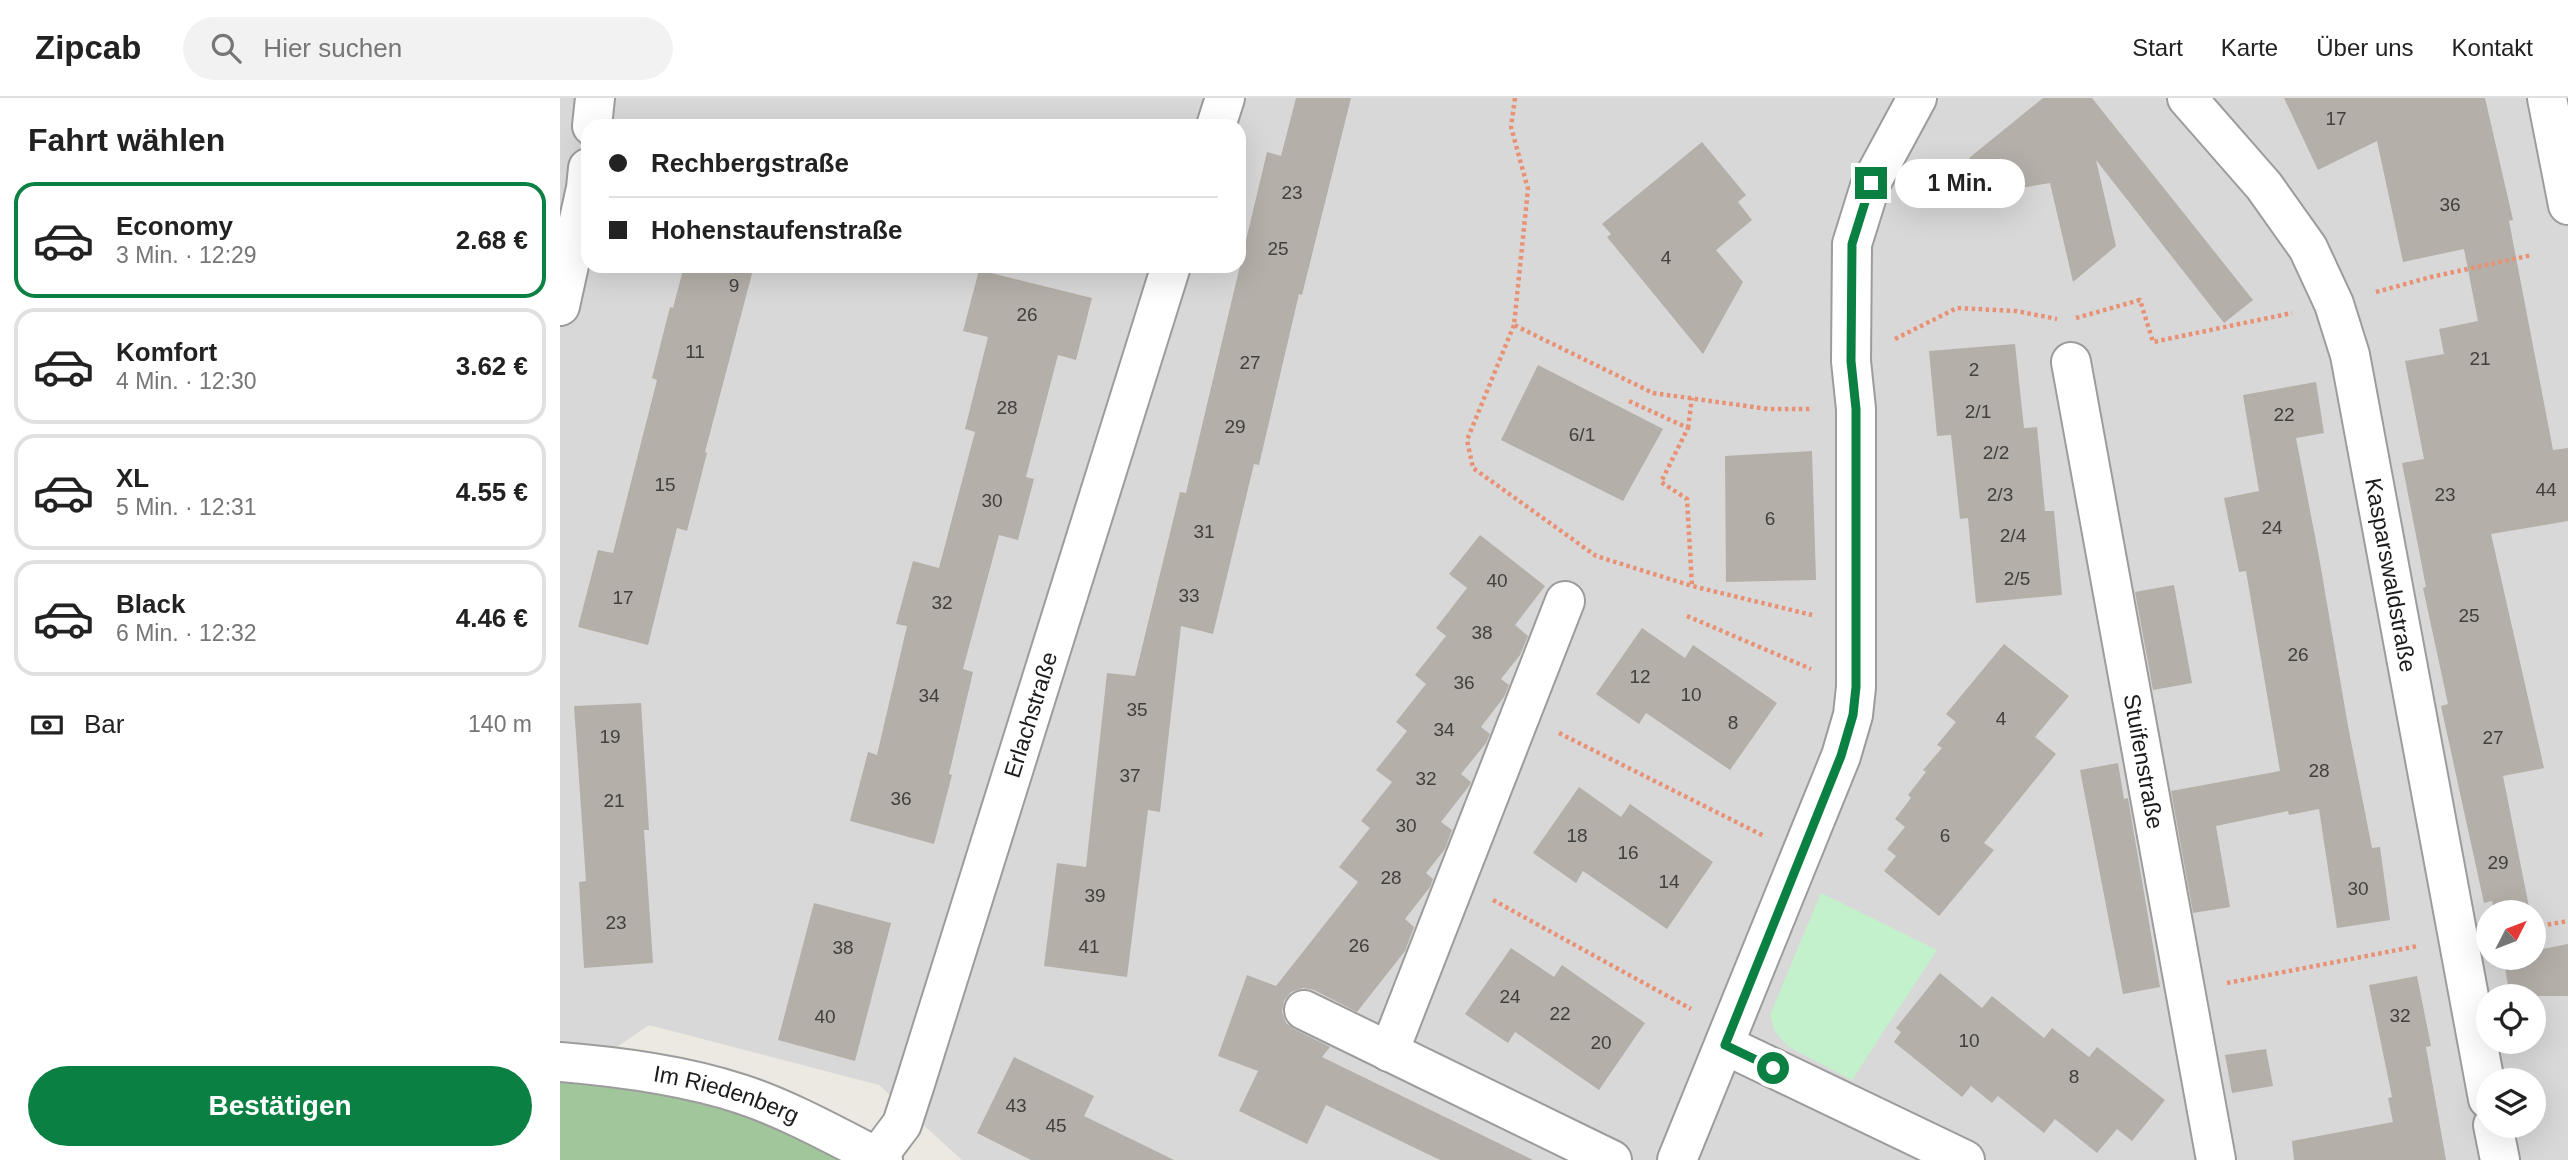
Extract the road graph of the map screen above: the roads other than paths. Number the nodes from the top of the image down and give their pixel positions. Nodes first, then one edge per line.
1 (595, 98) edge
2 (1225, 98) edge
3 (1917, 98) edge
4 (2187, 98) edge
5 (2547, 98) edge
6 (593, 119) edge
7 (1218, 119) edge
8 (2568, 205) edge
9 (581, 211) edge
10 (1169, 273) edge
11 (560, 306) edge
12 (2071, 362) dead end
13 (1565, 601) dead end
14 (1304, 1010) dead end
15 (1728, 1038) junction
16 (1389, 1052) junction
17 (560, 1062) edge
18 (2482, 1068) edge
19 (2496, 1138) edge
20 (878, 1159) edge
21 (1612, 1160) edge
22 (1678, 1160) edge
23 (1965, 1160) edge
24 (2216, 1160) edge
25 (2500, 1160) edge

1 - 6 street
2 - 7 street
3 - 15 street
4 - 18 street, Kasparswaldstraße
5 - 8 street
9 - 11 street
10 - 20 street, Erlachstraße
12 - 24 street, Stuifenstraße
13 - 16 street
14 - 16 street
15 - 22 street
15 - 23 street
16 - 21 street
17 - 20 street, Im Riedenberg
19 - 25 street

